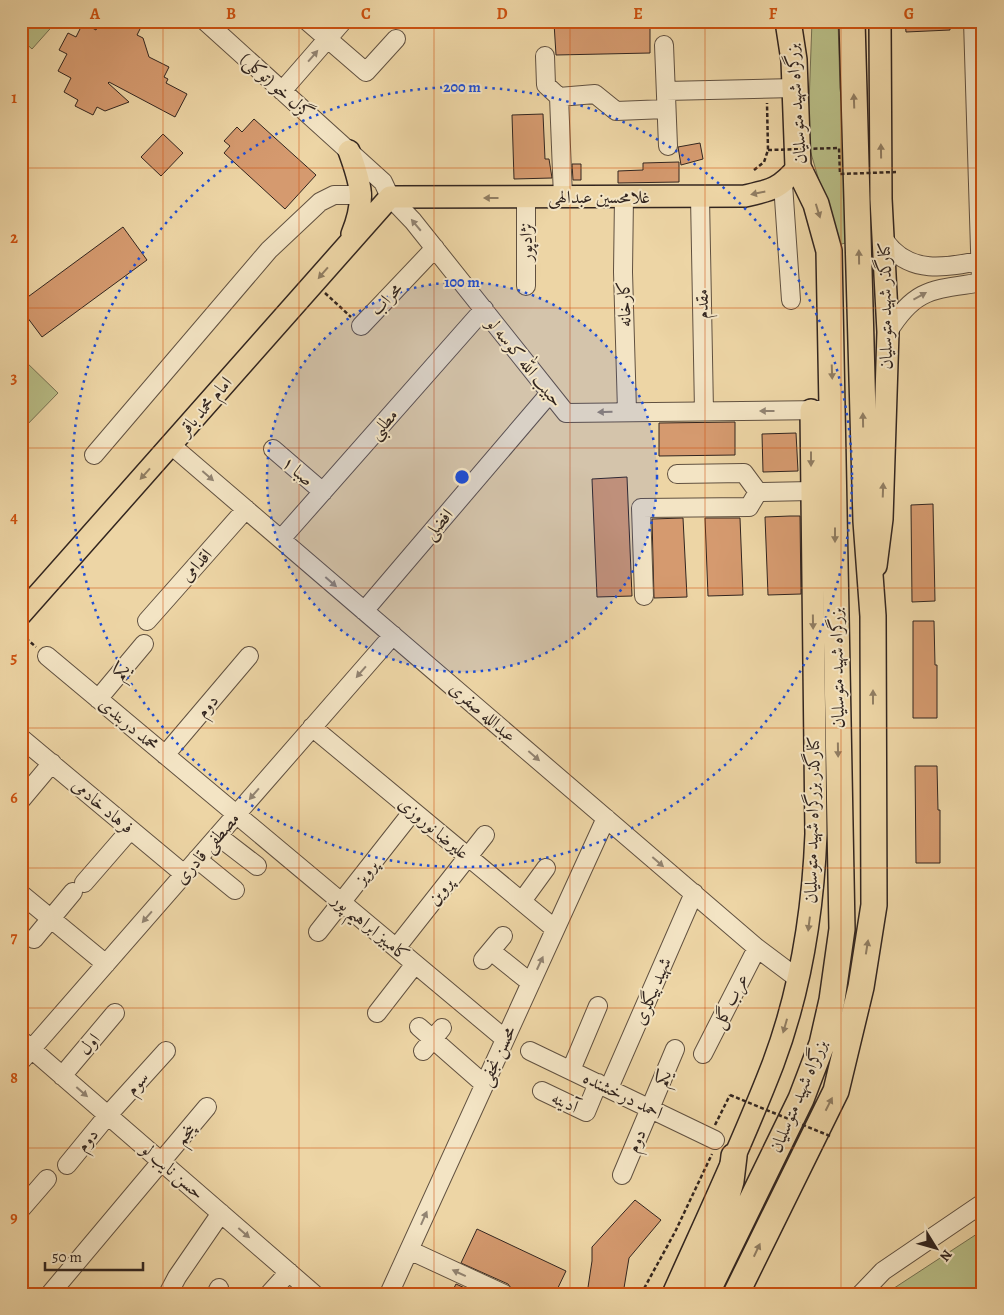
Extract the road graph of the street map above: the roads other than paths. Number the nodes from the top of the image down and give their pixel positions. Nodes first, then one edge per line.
1 (307, 21) edge
2 (343, 21) edge
3 (788, 21) edge
4 (803, 21) edge
5 (852, 21) edge
6 (880, 21) edge
7 (973, 21) edge
8 (209, 23) edge
9 (328, 39) junction
10 (396, 39) dead end
11 (664, 45) dead end
12 (545, 56) dead end
13 (794, 60) junction
14 (795, 88) junction
15 (666, 90) junction
16 (282, 91) junction
17 (559, 96) junction
18 (666, 109) junction
19 (668, 146) dead end
20 (349, 151) junction
21 (790, 175) junction
22 (362, 195) junction
23 (624, 196) junction
24 (390, 197) junction
25 (526, 197) junction
26 (563, 197) junction
27 (700, 197) junction
28 (885, 241) junction
29 (347, 246) junction
30 (435, 248) junction
31 (981, 260) edge
32 (982, 282) edge
33 (526, 286) dead end
34 (791, 300) dead end
35 (484, 309) junction
36 (361, 326) road end
37 (888, 332) junction
38 (550, 393) junction
39 (822, 410) junction
40 (627, 411) junction
41 (704, 411) junction
42 (171, 445) junction
43 (272, 449) dead end
44 (94, 455) dead end
45 (677, 474) dead end
46 (811, 491) junction
47 (323, 492) junction
48 (758, 492) junction
49 (246, 509) junction
50 (281, 539) junction
51 (872, 591) junction
52 (644, 596) dead end
53 (364, 610) junction
54 (21, 614) edge
55 (146, 621) dead end
56 (393, 635) junction
57 (144, 644) dead end
58 (47, 656) road end
59 (249, 656) dead end
60 (98, 699) junction
61 (312, 727) junction
62 (21, 738) edge
63 (166, 755) junction
64 (52, 763) junction
65 (21, 800) edge
66 (414, 811) junction
67 (236, 814) junction
68 (606, 818) junction
69 (130, 830) junction
70 (485, 835) dead end
71 (218, 836) junction
72 (468, 857) junction
73 (197, 859) junction
74 (257, 866) dead end
75 (546, 868) dead end
76 (184, 874) junction
77 (235, 890) dead end
78 (694, 893) junction
79 (21, 894) edge
80 (341, 902) junction
81 (522, 902) junction
82 (51, 919) junction
83 (555, 930) junction
84 (318, 932) dead end
85 (503, 936) dead end
86 (34, 938) dead end
87 (396, 948) junction
88 (757, 948) junction
89 (106, 964) junction
90 (415, 964) junction
91 (797, 978) junction
92 (531, 983) junction
93 (598, 1006) dead end
94 (115, 1013) dead end
95 (377, 1013) dead end
96 (418, 1027) dead end
97 (505, 1039) junction
98 (676, 1049) dead end
99 (25, 1050) edge
100 (166, 1051) dead end
101 (530, 1051) dead end
102 (703, 1054) dead end
103 (571, 1070) junction
104 (62, 1076) junction
105 (484, 1084) junction
106 (604, 1086) junction
107 (542, 1091) dead end
108 (208, 1107) dead end
109 (650, 1107) junction
110 (108, 1115) junction
111 (714, 1134) road end
112 (734, 1156) junction
113 (162, 1162) junction
114 (67, 1165) dead end
115 (622, 1175) dead end
116 (47, 1179) dead end
117 (983, 1203) edge
118 (21, 1209) edge
119 (221, 1213) junction
120 (409, 1250) junction
121 (289, 1272) junction
122 (270, 1293) edge
123 (50, 1294) edge
124 (168, 1294) edge
125 (314, 1294) edge
126 (389, 1294) edge
127 (504, 1294) edge
128 (673, 1294) edge
129 (693, 1294) edge
130 (706, 1294) edge
131 (736, 1294) edge
132 (861, 1294) edge

1 - 9 street
2 - 9 street
3 - 13 highway, بزرگراه شهید متوسلیان
4 - 13 highway
51 -> 5 highway, بزرگراه شهید متوسلیان
28 -> 6 main road, کنارگذر شهید متوسلیان
7 - 31 street
8 - 16 street, گزل خو (توکلی)
9 - 10 street
16 -> 9 street
11 - 15 street
12 - 17 street
13 - 14 highway, بزرگراه شهید متوسلیان
14 - 15 street
14 - 21 highway, بزرگراه شهید متوسلیان
15 - 18 street
16 - 20 street, گزل خو (توکلی)
17 - 18 street
17 - 26 street
18 - 19 street
20 - 22 main road
20 - 24 street, گزل خو (توکلی)
21 -> 27 main road, غلامحسین عبدالهی
21 - 34 street
21 -> 39 highway, بزرگراه شهید متوسلیان
22 - 29 main road
22 - 44 street
23 - 26 main road, غلامحسین عبدالهی
23 - 27 main road, غلامحسین عبدالهی
23 - 40 street, کارخانه
25 -> 24 main road, غلامحسین عبدالهی
24 - 29 main road, امام محمد باقر
30 -> 24 street, حبیب الله کوسه لو
25 - 26 main road, غلامحسین عبدالهی
25 - 33 street, نژادپور
27 - 41 street, مقدم
28 - 31 street
28 - 37 main road, کنارگذر شهید متوسلیان
29 -> 42 main road, امام محمد باقر
30 - 35 street, حبیب الله کوسه لو
30 - 36 street, محراب
31 - 32 street
37 -> 32 street
35 - 38 street, حبیب الله کوسه لو
35 - 47 street, مطلبی
51 -> 37 main road, کنارگذر شهید متوسلیان
40 -> 38 street, حبیب الله کوسه لو
38 - 53 street, افضلی
39 -> 41 street, حبیب الله کوسه لو
39 -> 46 main road, کنارگذر بزرگراه شهید متوسلیان
39 -> 130 highway, بزرگراه شهید متوسلیان
40 - 41 street, حبیب الله کوسه لو
42 -> 49 street, عبدالله صفری
42 -> 54 main road, امام محمد باقر
43 - 47 street, صبا ۱
45 - 48 street
46 - 48 street
46 -> 91 main road, کنارگذر بزرگراه شهید متوسلیان
47 - 50 street, مطلبی
48 - 52 street
49 - 50 street, عبدالله صفری
49 - 55 street, اقدامی
50 -> 53 street, عبدالله صفری
131 -> 51 highway, بزرگراه شهید متوسلیان
53 - 56 street, عبدالله صفری
56 -> 61 street, مصطفی قادری
56 -> 68 street, عبدالله صفری
57 - 60 street, یکم
58 - 60 street, محمد دربندی
59 - 63 street, دوم
60 - 63 street, محمد دربندی
61 - 66 street, علیرضا نوروزی
61 -> 67 street, مصطفی قادری
62 - 64 street, فرهاد خادمی
63 - 67 street, محمد دربندی
64 - 65 street
64 - 69 street, فرهاد خادمی
66 - 72 street, علیرضا نوروزی
66 - 80 street, پرویز
67 - 71 street, مصطفی قادری
67 - 80 street, کامبیز ابراهیم پور
68 -> 78 street, عبدالله صفری
68 - 83 street, محسن نجفی
69 - 76 street, فرهاد خادمی
69 - 82 street
70 - 72 street, پروین
71 - 73 street, مصطفی قادری
71 - 74 street
72 - 81 street, علیرضا نوروزی
72 - 87 street, پروین
73 - 76 street, مصطفی قادری
73 - 77 street
75 - 81 street
76 -> 89 street, مصطفی قادری
78 - 88 street, عبدالله صفری
78 - 106 street, شهید بیگلری
79 - 82 street
80 - 84 street, پرویز
80 - 87 street, کامبیز ابراهیم پور
81 - 83 street, علیرضا نوروزی
82 - 86 street
82 - 89 street
92 -> 83 street, محسن نجفی
85 - 92 street
87 - 90 street, کامبیز ابراهیم پور
88 - 91 street, عبدالله صفری
88 - 102 street, عرب گل
89 - 99 street, مصطفی قادری
90 - 95 street
90 - 97 street, کامبیز ابراهیم پور
91 -> 112 main road, کنارگذر بزرگراه شهید متوسلیان
92 - 97 street, محسن نجفی
93 - 103 street
94 - 104 street, اول
96 - 105 street
97 - 105 street, محسن نجفی
98 - 109 street, یکم
99 - 104 street, حسن نایب لو
100 - 110 street, سوم
101 - 103 street, احمد درخشنده
103 - 106 street, احمد درخشنده
104 -> 110 street, حسن نایب لو
120 -> 105 street, محسن نجفی
106 - 107 street, آدینه
106 - 109 street, احمد درخشنده
108 - 113 street, پنجم
109 - 111 street, احمد درخشنده
109 - 115 street, دوم
110 - 113 street, حسن نایب لو
110 - 114 street, دوم
112 - 128 main road, کنارگذر بزرگراه شهید متوسلیان
112 - 129 highway
113 - 119 street, حسن نایب لو
113 - 123 street, پنجم
116 - 118 street
117 - 132 street
119 -> 121 street, حسن نایب لو
119 - 124 street
120 - 126 street, محسن نجفی
127 -> 120 street
121 - 122 street
121 - 125 street, حسن نایب لو

